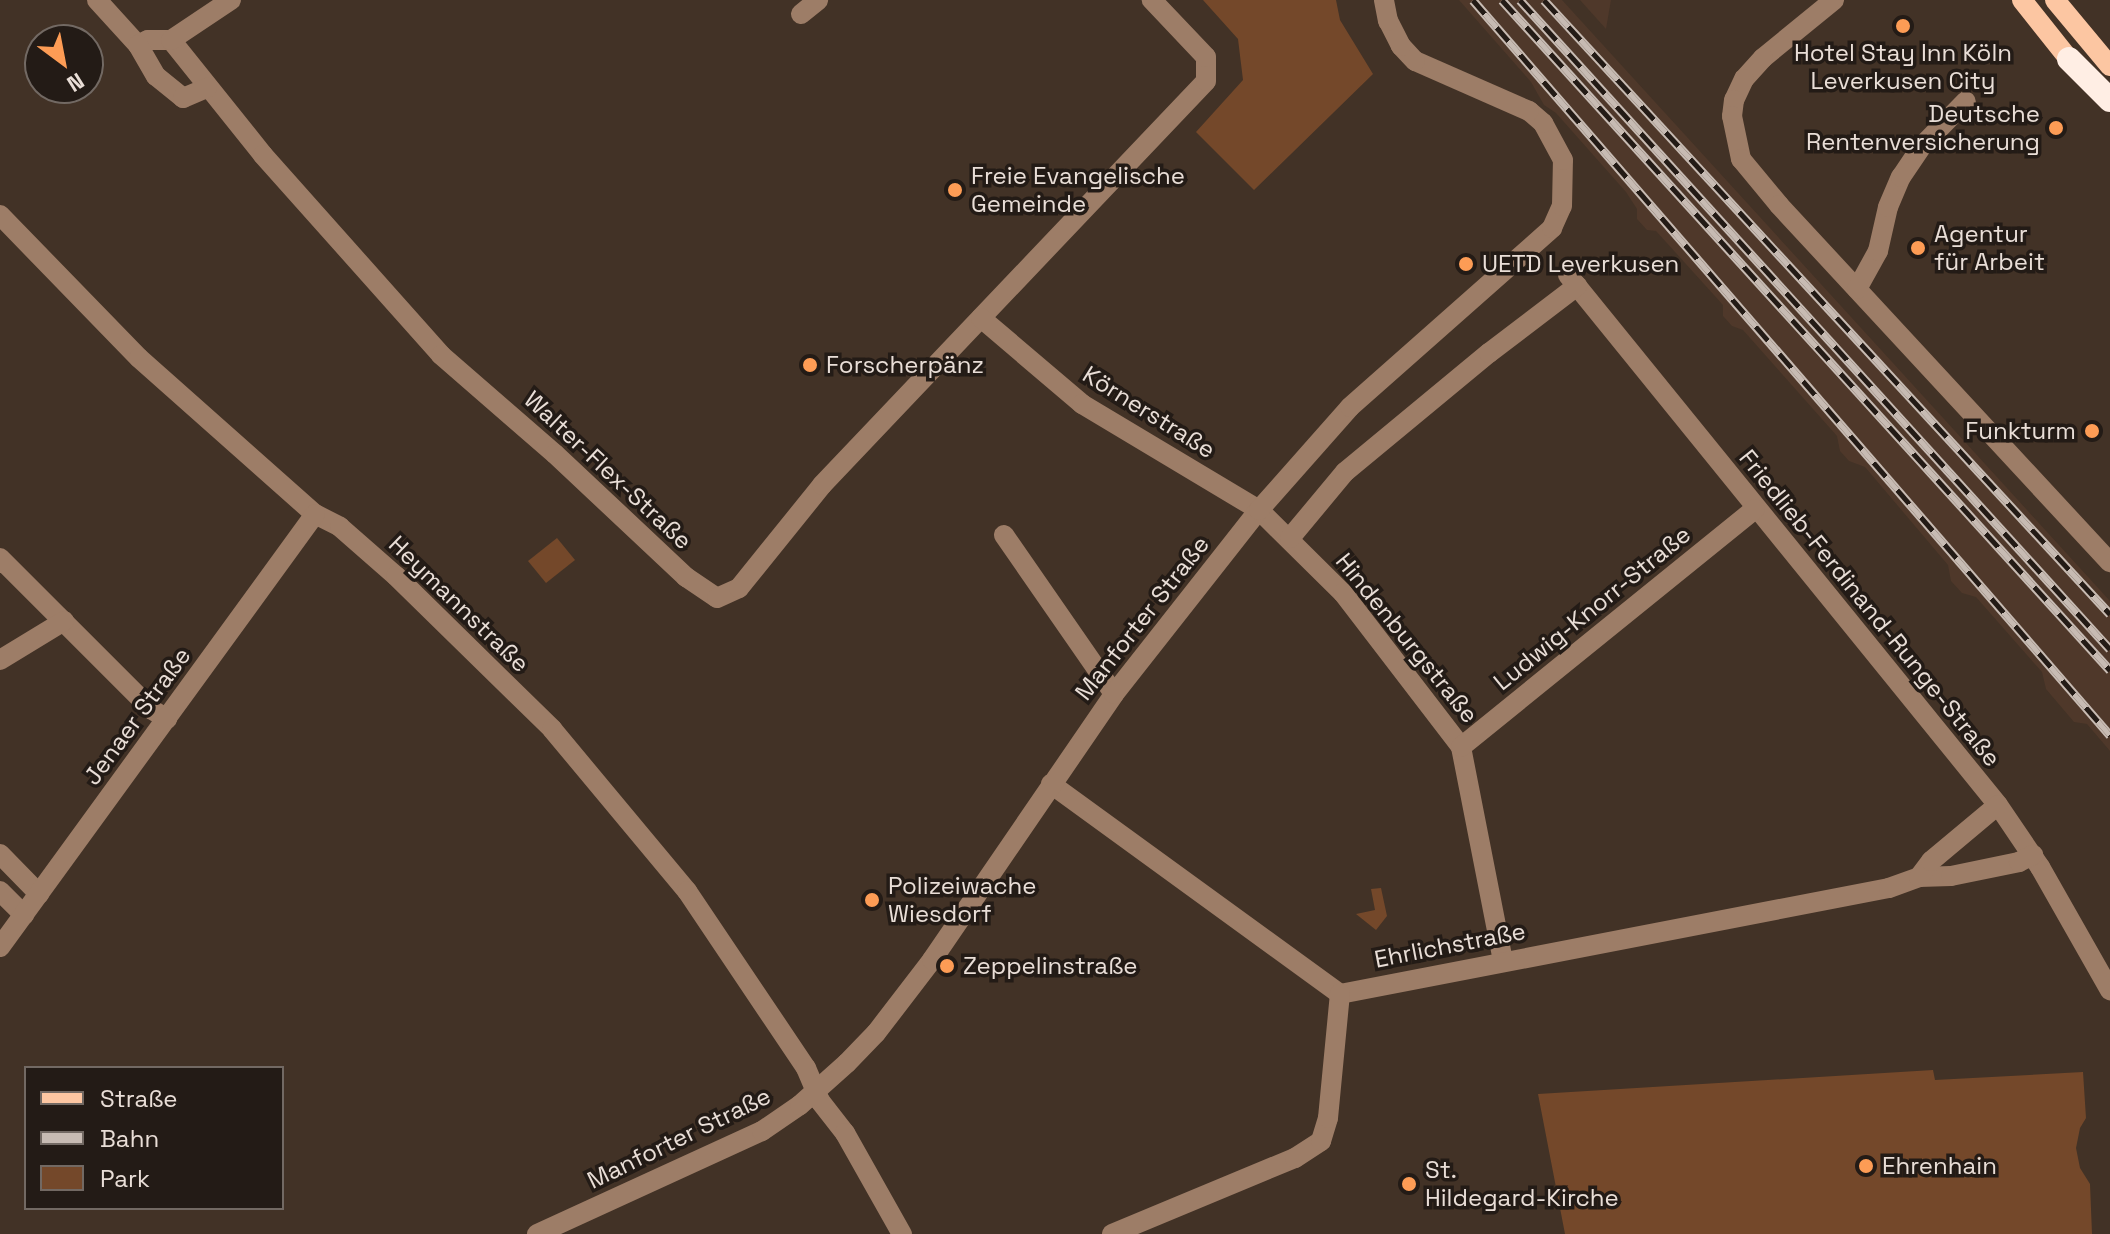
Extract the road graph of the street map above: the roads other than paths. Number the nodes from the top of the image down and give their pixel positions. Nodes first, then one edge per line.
1 (97, 0) edge
2 (231, 0) edge
3 (818, 0) edge
4 (1152, 0) edge
5 (1384, 0) edge
6 (1834, 0) edge
7 (2022, 0) edge
8 (2055, 0) edge
9 (801, 14) dead end
10 (171, 40) junction
11 (138, 45) junction
12 (2069, 59) joint
13 (2110, 66) edge
14 (207, 88) junction
15 (2110, 100) edge
16 (1966, 101) dead end
17 (0, 215) edge
18 (1857, 289) junction
19 (981, 318) junction
20 (1755, 509) junction
21 (1259, 510) junction
22 (315, 514) junction
23 (1004, 535) dead end
24 (1290, 538) junction
25 (0, 558) edge
26 (2110, 562) edge
27 (64, 621) junction
28 (0, 660) edge
29 (1114, 694) junction
30 (167, 719) junction
31 (1461, 747) junction
32 (1051, 784) junction
33 (1998, 805) junction
34 (0, 854) edge
35 (2033, 855) junction
36 (1919, 877) junction
37 (0, 891) edge
38 (39, 894) junction
39 (24, 915) junction
40 (0, 947) edge
41 (1503, 961) junction
42 (2110, 990) edge
43 (1340, 994) junction
44 (816, 1090) junction
45 (537, 1234) edge
46 (902, 1234) edge
47 (1112, 1234) edge

1 - 11 street
2 - 10 street
3 - 9 street
4 - 19 street
5 - 21 street, Manforter Straße
6 - 18 street
7 - 12 main road
8 - 13 main road
10 - 11 street
10 - 14 street, Walter-Flex-Straße
11 - 14 street
12 - 15 highway
14 - 19 street, Walter-Flex-Straße
16 - 18 street
17 - 22 street, Heymannstraße
18 - 26 street
19 - 21 street, Körnerstraße
20 - 24 street, Friedlieb-Ferdinand-Runge-Straße
20 - 31 street, Ludwig-Knorr-Straße
20 - 33 street, Friedlieb-Ferdinand-Runge-Straße
21 - 24 street, Hindenburgstraße
21 - 29 street, Manforter Straße
22 - 30 street, Jenaer Straße
22 - 44 street, Heymannstraße
23 - 29 street
24 - 31 street, Hindenburgstraße
25 - 27 street
27 - 28 street
27 - 30 street
29 - 32 street, Manforter Straße
30 - 38 street, Jenaer Straße
31 - 41 street, Hindenburgstraße
32 - 43 street
32 - 44 street, Manforter Straße
33 - 35 street, Friedlieb-Ferdinand-Runge-Straße
33 - 36 street, Ehrlichstraße
34 - 38 street
35 - 36 street, Ehrlichstraße
35 - 42 street, Friedlieb-Ferdinand-Runge-Straße
36 - 41 street, Ehrlichstraße
37 - 39 street
38 - 39 street, Jenaer Straße
39 - 40 street, Jenaer Straße
41 - 43 street, Ehrlichstraße
43 - 47 street
44 - 45 street, Manforter Straße
44 - 46 street

